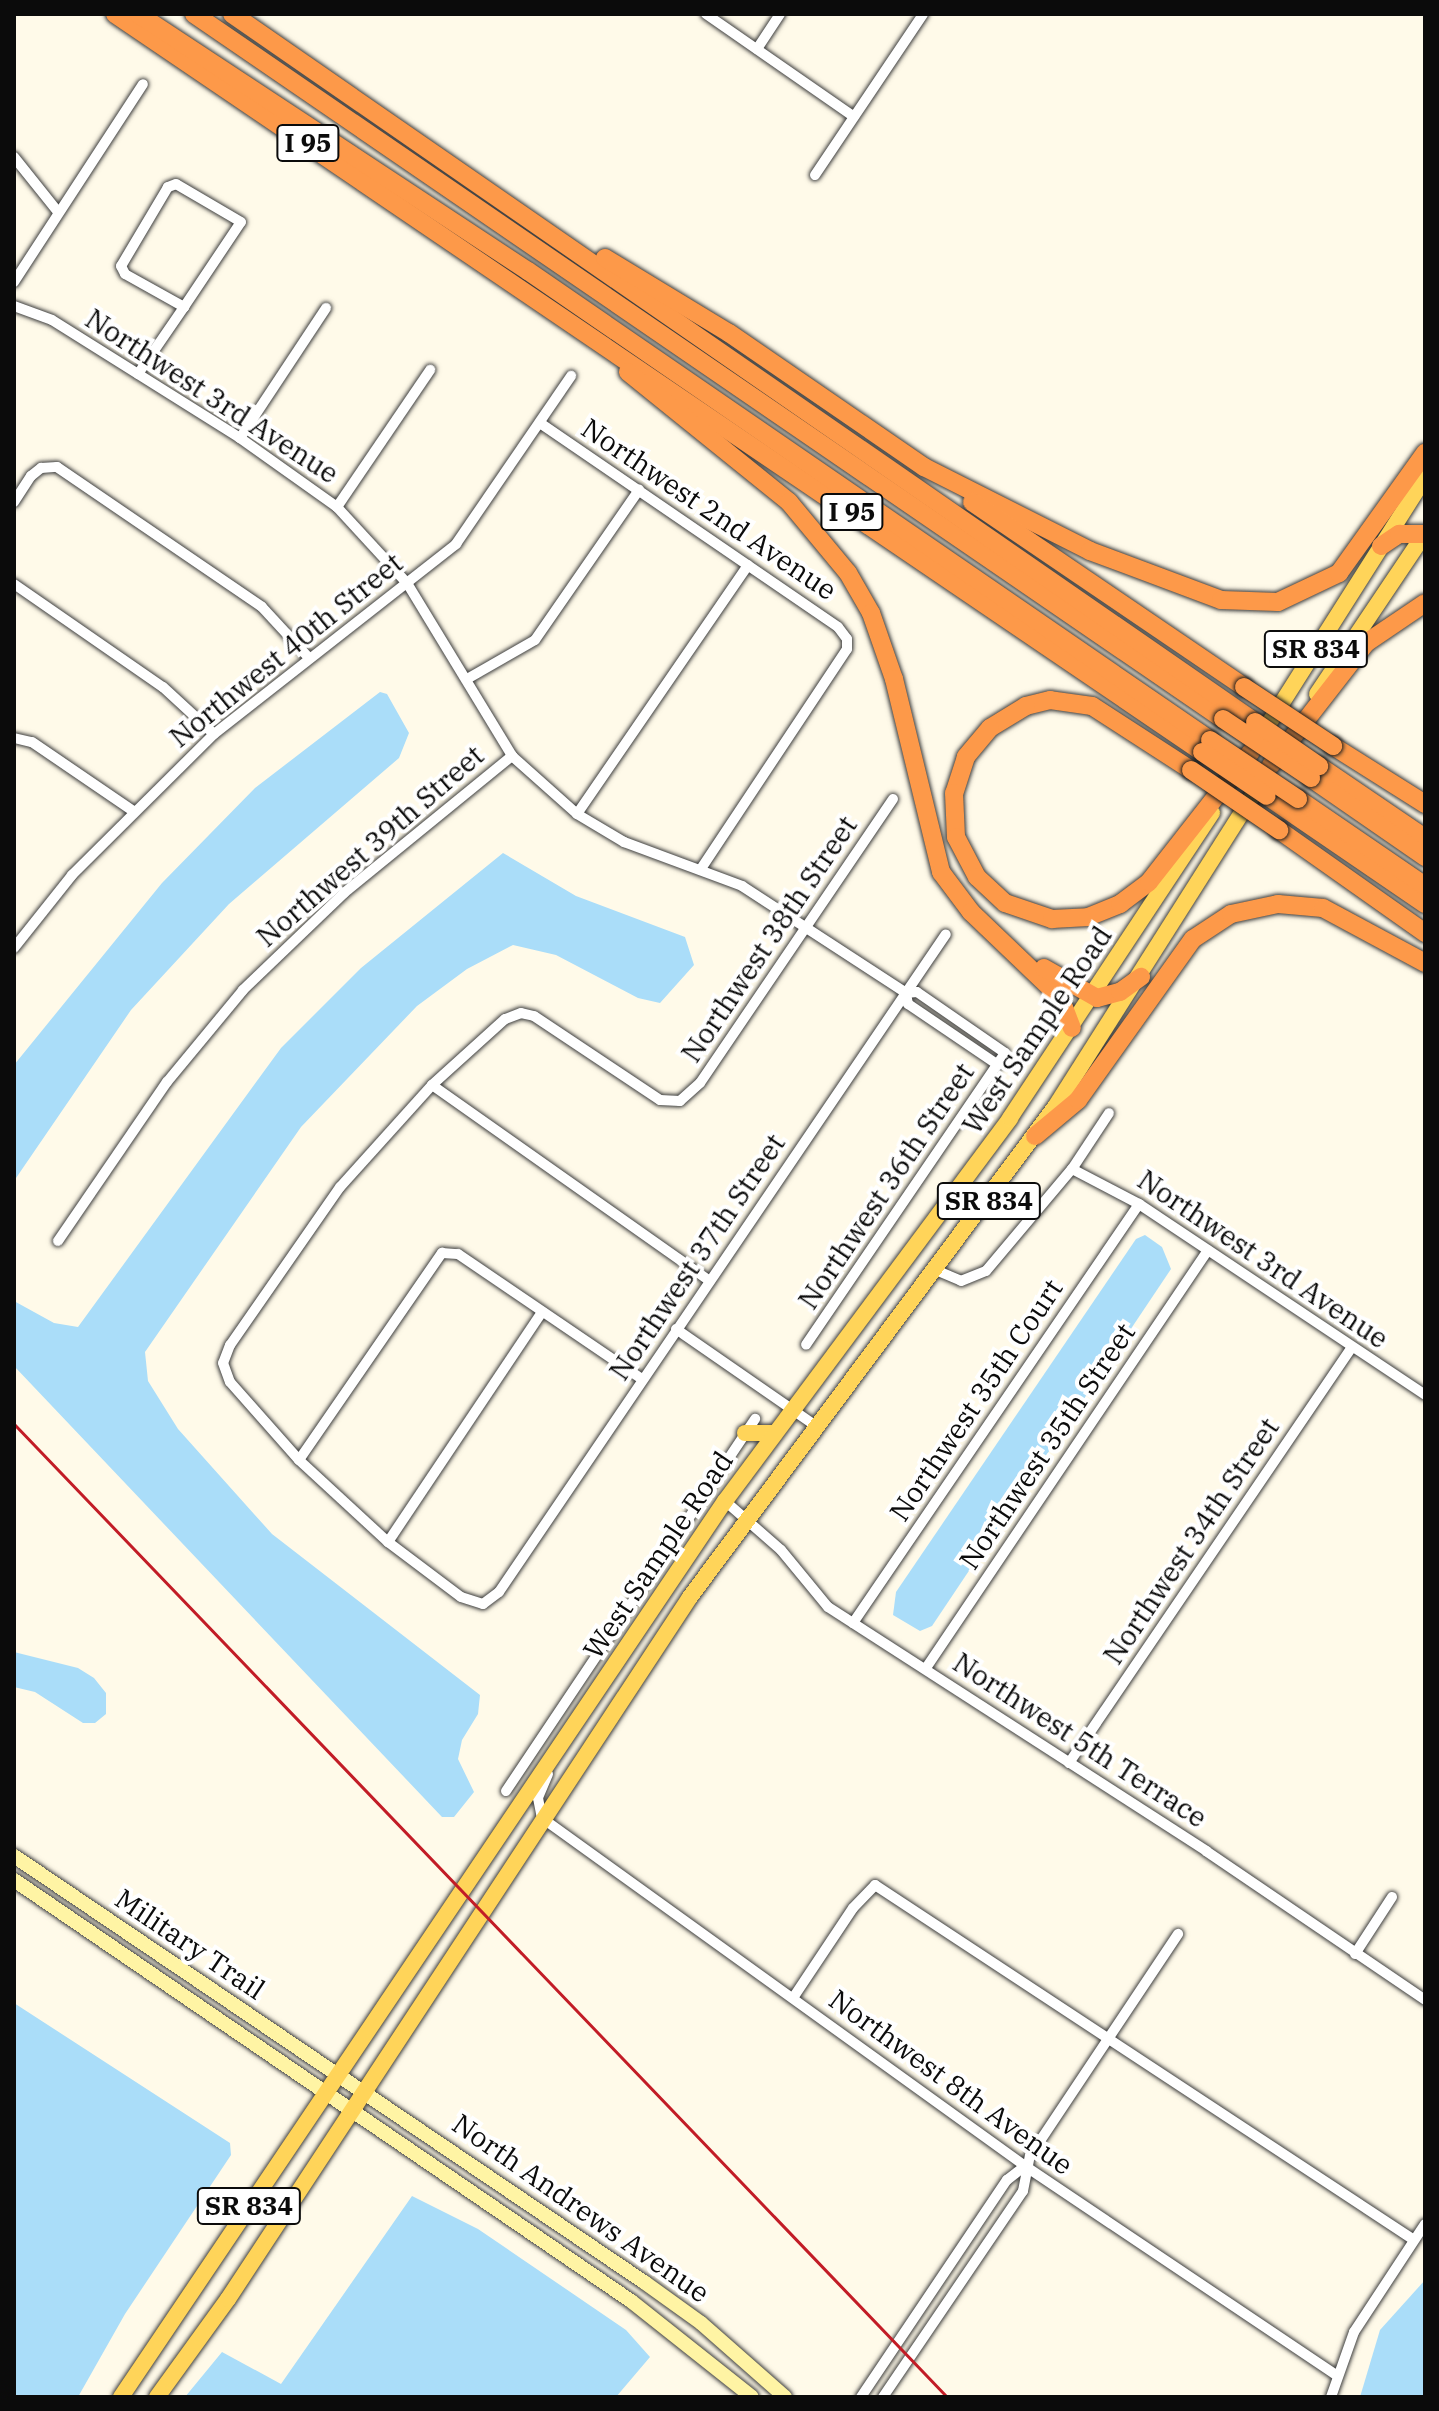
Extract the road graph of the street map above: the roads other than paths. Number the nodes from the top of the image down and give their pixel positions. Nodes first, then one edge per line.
1 (115, 14) edge
2 (138, 14) edge
3 (158, 14) edge
4 (194, 14) edge
5 (232, 14) edge
6 (706, 14) edge
7 (780, 14) edge
8 (923, 14) edge
9 (757, 49) junction
10 (143, 84) dead end
11 (854, 117) junction
12 (14, 157) edge
13 (815, 175) dead end
14 (501, 201) junction
15 (58, 212) junction
16 (528, 271) junction
17 (501, 272) junction
18 (14, 282) edge
19 (14, 306) edge
20 (184, 307) junction
21 (326, 308) dead end
22 (430, 370) dead end
23 (138, 374) junction
24 (571, 376) dead end
25 (540, 423) junction
26 (240, 438) junction
27 (1425, 453) edge
28 (924, 467) junction
29 (1425, 477) edge
30 (639, 490) junction
31 (14, 502) edge
32 (337, 507) junction
33 (1425, 533) edge
34 (1381, 546) junction
35 (748, 565) junction
36 (407, 583) junction
37 (14, 584) edge
38 (1425, 603) edge
39 (309, 658) junction
40 (467, 679) junction
41 (1227, 712) junction
42 (214, 734) junction
43 (14, 738) edge
44 (1206, 746) junction
45 (1251, 752) junction
46 (512, 756) junction
47 (1271, 765) junction
48 (1315, 772) junction
49 (893, 799) dead end
50 (1425, 804) edge
51 (1295, 806) junction
52 (133, 811) junction
53 (577, 814) junction
54 (1425, 838) edge
55 (1425, 857) edge
56 (700, 870) junction
57 (1425, 886) edge
58 (1425, 904) edge
59 (806, 927) junction
60 (1425, 933) edge
61 (946, 934) dead end
62 (14, 948) edge
63 (1425, 963) edge
64 (1034, 966) junction
65 (1141, 977) junction
66 (906, 993) junction
67 (1092, 998) junction
68 (1072, 1028) junction
69 (1005, 1053) joint
70 (998, 1065) junction
71 (432, 1085) junction
72 (1109, 1113) dead end
73 (1035, 1136) junction
74 (1072, 1169) junction
75 (1139, 1204) junction
76 (58, 1241) dead end
77 (1208, 1250) junction
78 (938, 1271) junction
79 (710, 1281) junction
80 (542, 1312) junction
81 (676, 1329) junction
82 (806, 1345) dead end
83 (1352, 1347) junction
84 (642, 1379) junction
85 (1425, 1395) edge
86 (791, 1409) junction
87 (750, 1426) joint
88 (819, 1428) junction
89 (774, 1433) junction
90 (299, 1460) junction
91 (725, 1501) junction
92 (748, 1520) junction
93 (388, 1542) junction
94 (853, 1623) junction
95 (926, 1668) junction
96 (546, 1732) junction
97 (561, 1746) junction
98 (1069, 1763) junction
99 (506, 1791) dead end
100 (542, 1818) junction
101 (14, 1856) edge
102 (14, 1880) edge
103 (1392, 1897) dead end
104 (1178, 1934) dead end
105 (1355, 1954) junction
106 (793, 1998) junction
107 (1425, 2000) edge
108 (1106, 2037) junction
109 (337, 2075) junction
110 (364, 2093) junction
111 (324, 2094) junction
112 (350, 2113) junction
113 (1025, 2166) junction
114 (1425, 2224) edge
115 (1414, 2240) junction
116 (1337, 2376) junction
117 (121, 2397) edge
118 (157, 2397) edge
119 (752, 2397) edge
120 (785, 2397) edge
121 (861, 2397) edge
122 (883, 2397) edge
123 (1331, 2397) edge

1 - 17 highway, I 95
2 - 16 highway
3 - 16 highway
4 - 41 highway
5 - 14 highway, I 95
6 - 9 street
7 - 9 street
8 - 11 street
9 - 11 street
10 - 15 street
11 - 13 street
12 - 15 street
14 - 28 highway
14 - 41 highway, I 95
15 - 18 street
16 - 44 highway
17 - 44 highway, I 95
17 - 64 highway
19 - 23 street, Northwest 3rd Avenue
20 - 20 street
20 - 23 street
21 - 26 street
22 - 32 street
23 - 26 street, Northwest 3rd Avenue
24 - 25 street, Northwest 40th Street
25 - 30 street, Northwest 2nd Avenue
25 - 36 street, Northwest 40th Street
26 - 32 street, Northwest 3rd Avenue
27 - 28 highway
28 - 50 highway, bridge
29 - 34 main road, SR 834
30 - 35 street, Northwest 2nd Avenue
30 - 40 street
31 - 39 street
32 - 36 street, Northwest 3rd Avenue
33 - 34 highway
33 - 47 main road, SR 834
34 - 45 main road, SR 834
35 - 53 street
35 - 56 street, Northwest 2nd Avenue
36 - 39 street, Northwest 40th Street
36 - 40 street, Northwest 3rd Avenue
37 - 42 street
38 - 47 highway
39 - 42 street, Northwest 40th Street
40 - 46 street, Northwest 3rd Avenue
41 - 48 highway, bridge
42 - 52 street, Northwest 40th Street
43 - 52 street
44 - 51 highway, I 95, bridge
45 - 60 highway, bridge
45 - 67 main road, West Sample Road / SR 834
46 - 53 street, Northwest 3rd Avenue
46 - 76 street, Northwest 39th Street
47 - 65 main road, West Sample Road / SR 834
48 - 54 highway
48 - 55 highway
49 - 59 street, Northwest 38th Street
51 - 57 highway
51 - 58 highway, I 95
52 - 62 street, Northwest 40th Street
53 - 56 street, Northwest 3rd Avenue
56 - 59 street, Northwest 3rd Avenue
59 - 66 street, Northwest 3rd Avenue
59 - 71 street, Northwest 38th Street
61 - 66 street, Northwest 37th Street
63 - 73 highway
64 - 67 highway
64 - 68 highway
65 - 67 highway
65 - 73 main road, West Sample Road / SR 834
66 - 69 street, Northwest 3rd Avenue
66 - 70 street, Northwest 3rd Avenue
66 - 79 street, Northwest 37th Street
67 - 68 main road, West Sample Road / SR 834
68 - 86 main road, West Sample Road / SR 834
69 - 70 street, Northwest 36th Street
70 - 82 street, Northwest 36th Street
71 - 79 street
71 - 90 street
72 - 74 street
73 - 78 main road, West Sample Road / SR 834
74 - 75 street, Northwest 3rd Avenue
74 - 78 street
75 - 77 street, Northwest 3rd Avenue
75 - 94 street, Northwest 35th Court
77 - 83 street, Northwest 3rd Avenue
77 - 95 street, Northwest 35th Street
78 - 88 main road, West Sample Road / SR 834
79 - 81 street, Northwest 37th Street
80 - 84 street
80 - 90 street
80 - 93 street
81 - 84 street, Northwest 37th Street
81 - 86 street
83 - 85 street, Northwest 3rd Avenue
83 - 98 street, Northwest 34th Street
84 - 93 street, Northwest 37th Street
86 - 88 street
86 - 89 main road, West Sample Road / SR 834
87 - 89 main road
87 - 96 street
88 - 92 main road, West Sample Road / SR 834
89 - 91 main road, West Sample Road / SR 834
90 - 93 street
91 - 92 street, Northwest 5th Terrace
91 - 97 main road, West Sample Road / SR 834
92 - 94 street, Northwest 5th Terrace
92 - 100 main road, West Sample Road / SR 834
94 - 95 street, Northwest 5th Terrace
95 - 98 street, Northwest 5th Terrace
96 - 97 street
96 - 99 street
97 - 100 street
97 - 109 main road, West Sample Road / SR 834
98 - 105 street, Northwest 5th Terrace
100 - 106 street, Northwest 8th Avenue
100 - 110 main road, West Sample Road / SR 834
101 - 109 street, Military Trail
102 - 111 street, Military Trail
103 - 105 street
104 - 108 street
105 - 107 street, Northwest 5th Terrace
106 - 108 street
106 - 113 street, Northwest 8th Avenue
108 - 113 street
108 - 115 street
109 - 110 street, North Andrews Avenue
109 - 111 main road, West Sample Road / SR 834
110 - 112 main road, West Sample Road / SR 834
110 - 120 street, North Andrews Avenue
111 - 112 street, North Andrews Avenue
111 - 117 main road, West Sample Road / SR 834
112 - 118 main road, West Sample Road / SR 834
112 - 119 street, North Andrews Avenue
113 - 116 street, Northwest 8th Avenue
113 - 121 street
113 - 122 street
114 - 115 street
115 - 116 street
116 - 123 street

